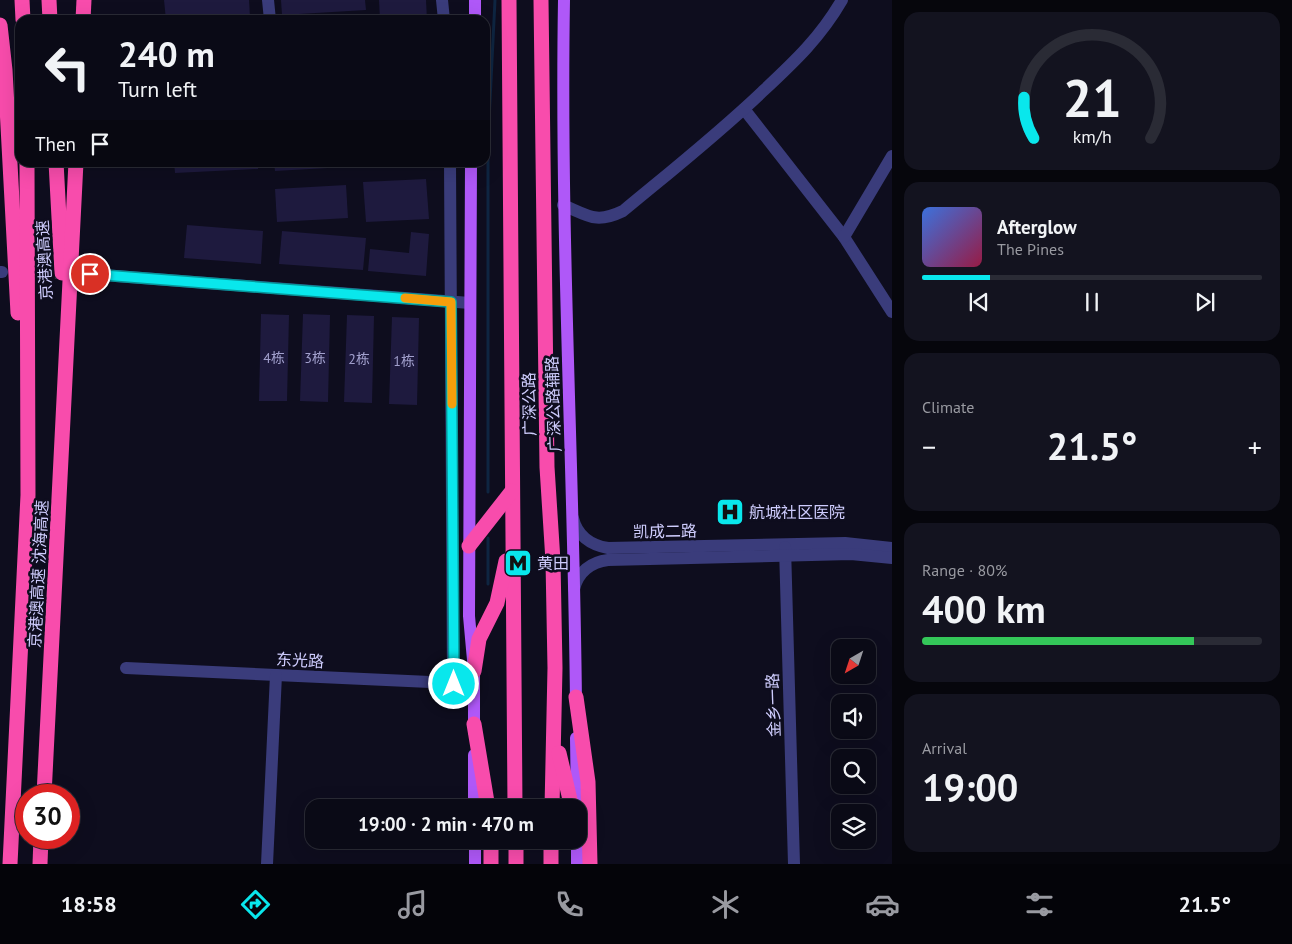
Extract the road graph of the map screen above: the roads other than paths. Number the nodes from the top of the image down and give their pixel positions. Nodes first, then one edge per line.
1 (22, 0) edge
2 (49, 0) edge
3 (84, 0) edge
4 (268, 0) edge
5 (442, 0) edge
6 (475, 0) edge
7 (509, 0) edge
8 (541, 0) edge
9 (564, 0) edge
10 (842, 0) edge
11 (23, 15) edge
12 (50, 15) edge
13 (83, 15) edge
14 (270, 15) edge
15 (444, 15) edge
16 (474, 15) edge
17 (0, 25) edge
18 (744, 109) junction
19 (892, 156) edge
20 (27, 167) edge
21 (56, 167) edge
22 (76, 167) edge
23 (450, 167) edge
24 (472, 167) edge
25 (563, 205) junction
26 (844, 237) junction
27 (90, 274) tunnel mouth
28 (451, 302) junction
29 (470, 303) junction
30 (892, 312) edge
31 (67, 355) junction
32 (512, 491) junction
33 (28, 494) junction
34 (572, 518) junction
35 (512, 523) junction
36 (469, 546) junction
37 (892, 548) edge
38 (785, 550) junction
39 (892, 558) edge
40 (574, 589) junction
41 (126, 668) dead end
42 (276, 675) junction
43 (474, 678) junction
44 (454, 684) junction
45 (576, 697) junction
46 (474, 724) junction
47 (554, 733) junction
48 (45, 784) edge
49 (474, 799) edge
50 (486, 799) edge
51 (516, 799) edge
52 (552, 799) edge
53 (570, 799) edge
54 (577, 799) edge
55 (41, 849) edge
56 (474, 849) edge
57 (491, 849) edge
58 (516, 849) edge
59 (551, 849) edge
60 (577, 849) edge
61 (10, 864) edge
62 (40, 864) edge
63 (266, 864) edge
64 (475, 864) edge
65 (491, 864) edge
66 (516, 864) edge
67 (551, 864) edge
68 (577, 864) edge
69 (590, 864) edge
70 (794, 864) edge

1 - 11 highway
2 - 12 highway
3 - 13 highway
4 - 14 street
5 - 15 street
6 - 16 main road
7 - 32 highway, 广深公路
8 - 47 highway, 广深公路
9 - 25 main road, 广深公路辅路
10 - 18 street
17 - 33 highway
18 - 25 street
18 - 26 street
19 - 26 street
20 - 33 highway, 京港澳高速
21 - 31 highway, 京港澳高速
22 - 31 highway
23 - 28 street
24 - 29 main road
25 - 34 main road, 广深公路辅路
26 - 30 street
27 - 28 street
28 - 29 street
28 - 44 street
29 - 36 main road
31 - 48 highway, 京港澳高速 沈海高速
32 - 35 highway, 广深公路
32 - 36 highway
33 - 61 highway, 京港澳高速 沈海高速
34 - 38 street, 凯成二路
34 - 40 main road, 广深公路辅路
35 - 43 highway
35 - 51 highway, 广深公路
36 - 43 main road
37 - 38 street, 凯成二路
38 - 39 street, 凯成二路
38 - 40 street, 凯成二路
38 - 70 street, 金乡一路
40 - 45 main road, 广深公路辅路
41 - 42 street, 东光路
42 - 44 street, 东光路
42 - 63 street
43 - 44 street, 东光路
43 - 46 main road
45 - 54 main road, 广深公路辅路
45 - 69 highway
46 - 49 main road
46 - 50 highway
47 - 52 highway, 广深公路
47 - 53 highway
55 - 62 highway
56 - 64 main road
57 - 65 highway
58 - 66 highway
59 - 67 highway
60 - 68 main road

